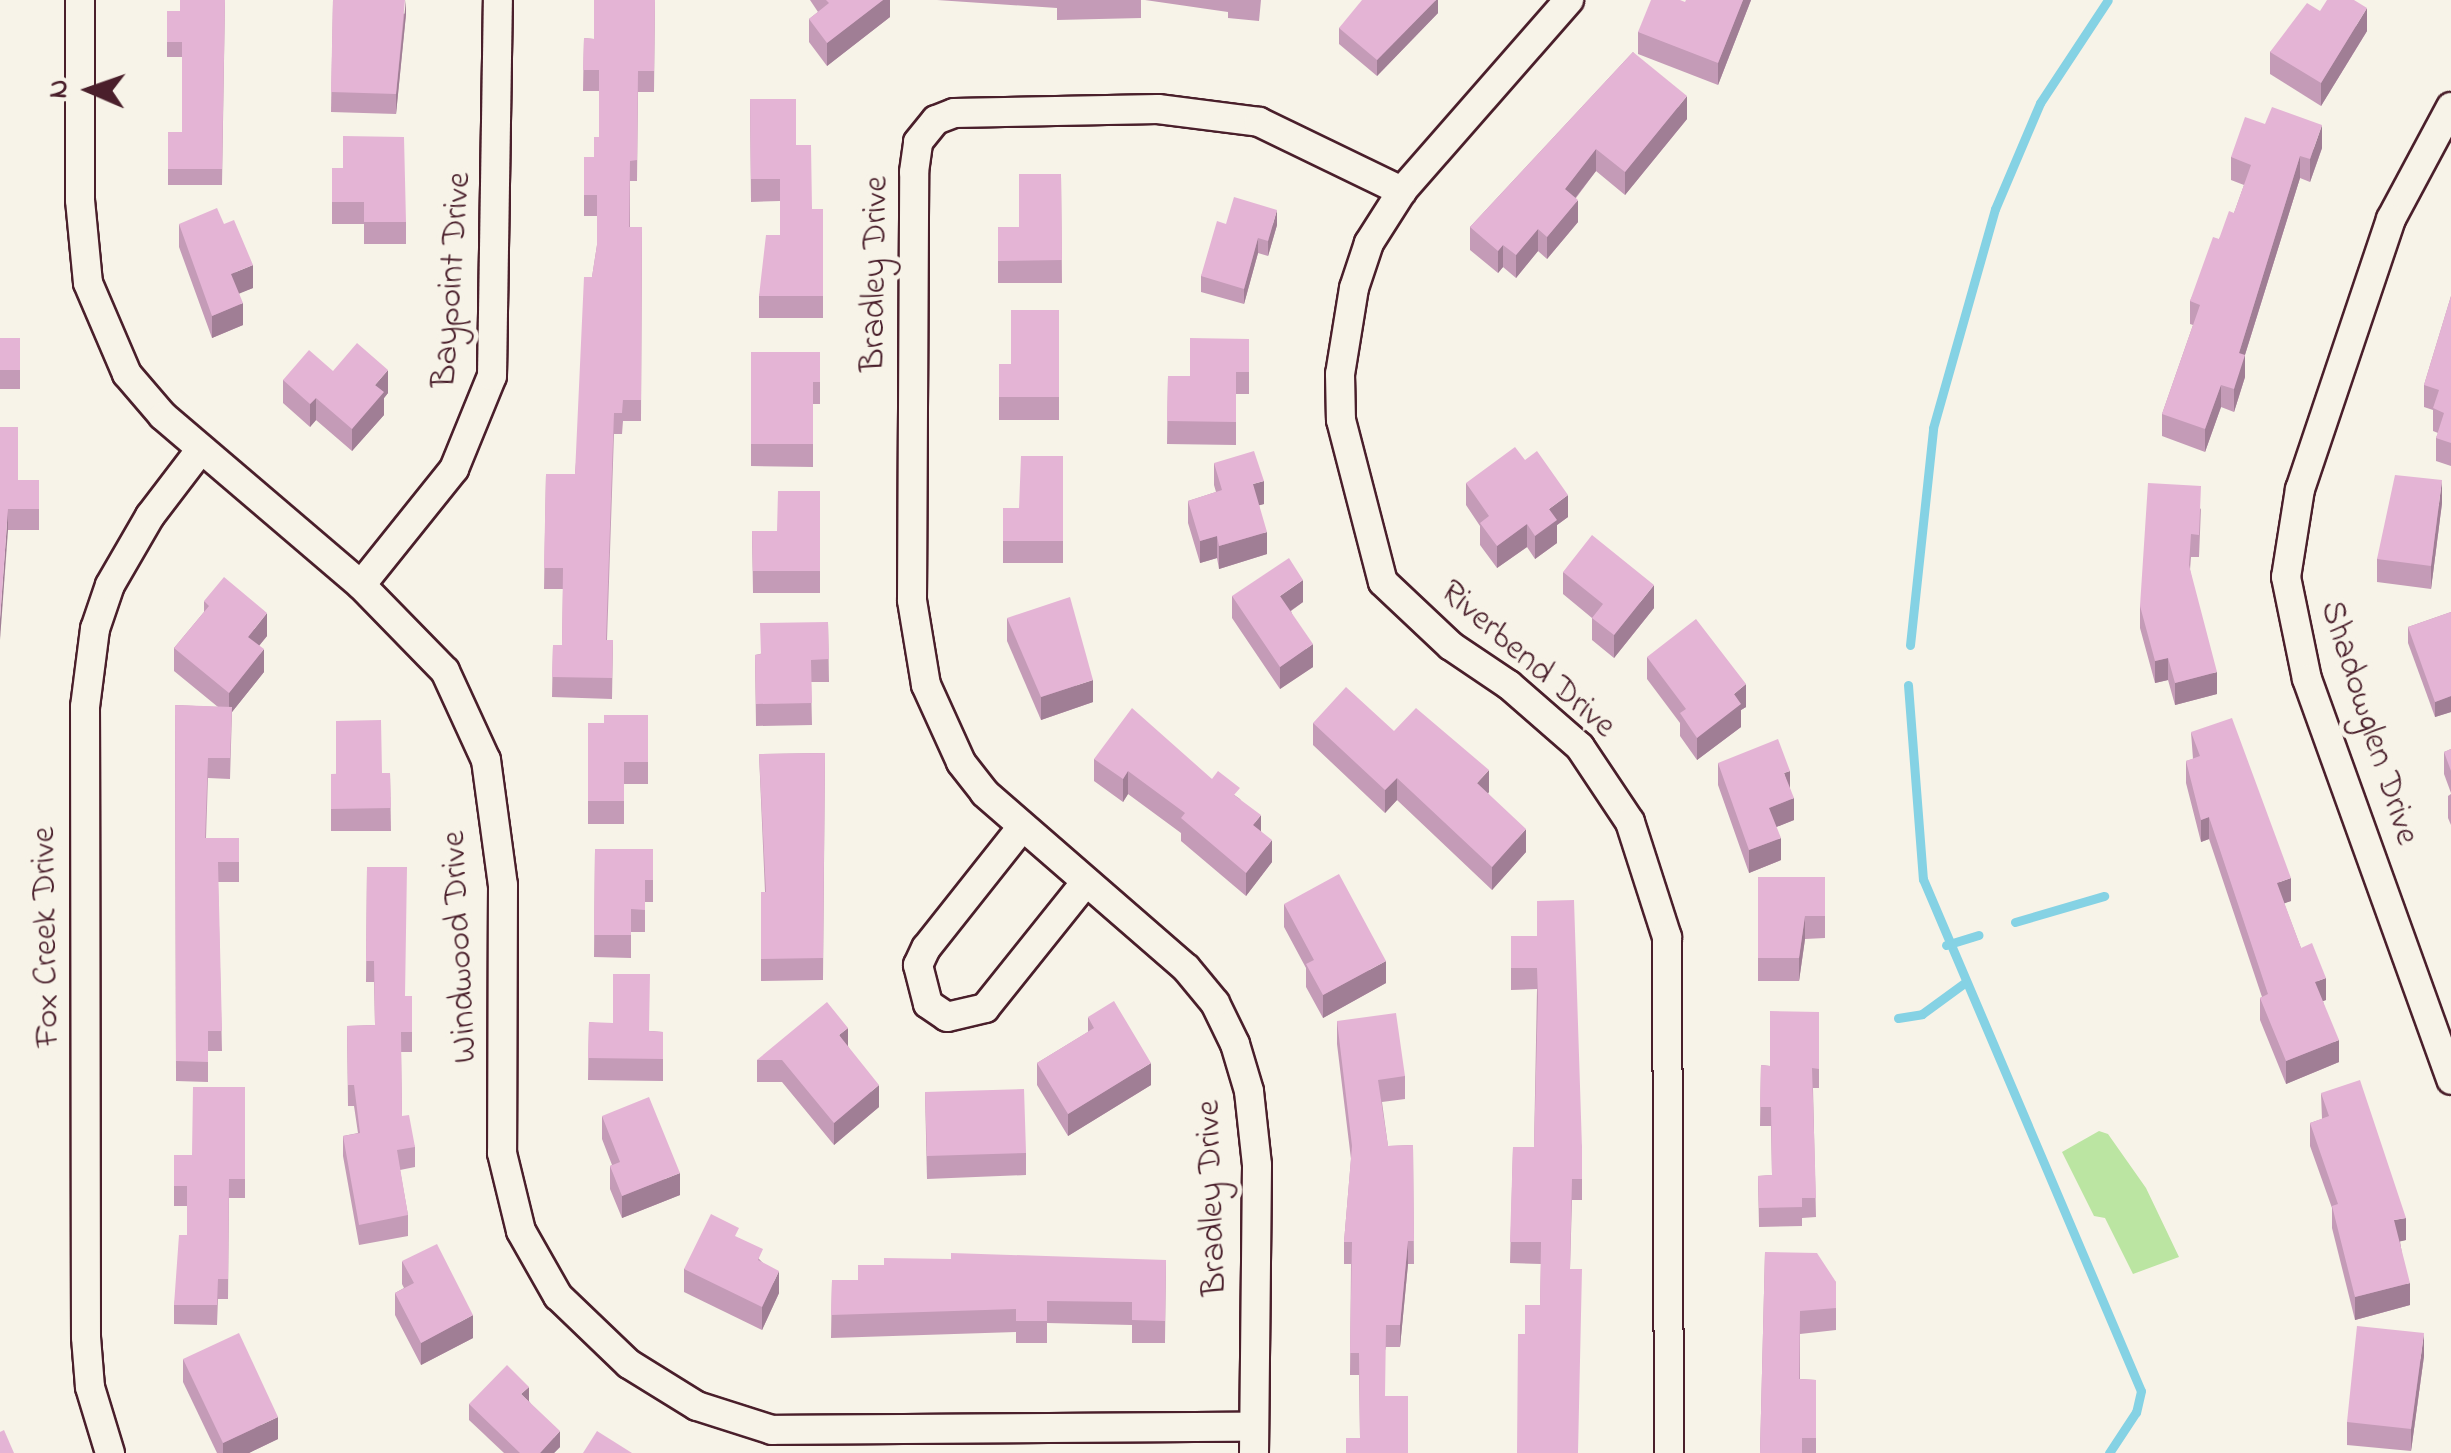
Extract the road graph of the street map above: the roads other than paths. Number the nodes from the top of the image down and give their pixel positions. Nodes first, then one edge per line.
1 (80, 0) edge
2 (498, 0) edge
3 (1568, 0) edge
4 (2451, 107) edge
5 (1402, 191) junction
6 (201, 449) junction
7 (361, 584) junction
8 (1022, 827) junction
9 (1086, 882) junction
10 (2451, 1080) edge
11 (1254, 1440) edge
12 (110, 1453) edge
13 (1669, 1453) edge

1 - 6 street, Windwood Drive
2 - 7 street, Baypoint Drive
3 - 5 street, Riverbend Drive
4 - 10 street, Shadowglen Drive
5 - 8 street, Bradley Drive
5 - 13 street, Riverbend Drive
6 - 7 street, Windwood Drive
6 - 12 street, Fox Creek Drive
7 - 11 street, Windwood Drive
8 - 9 street, Bradley Drive
8 - 9 street
9 - 11 street, Bradley Drive

